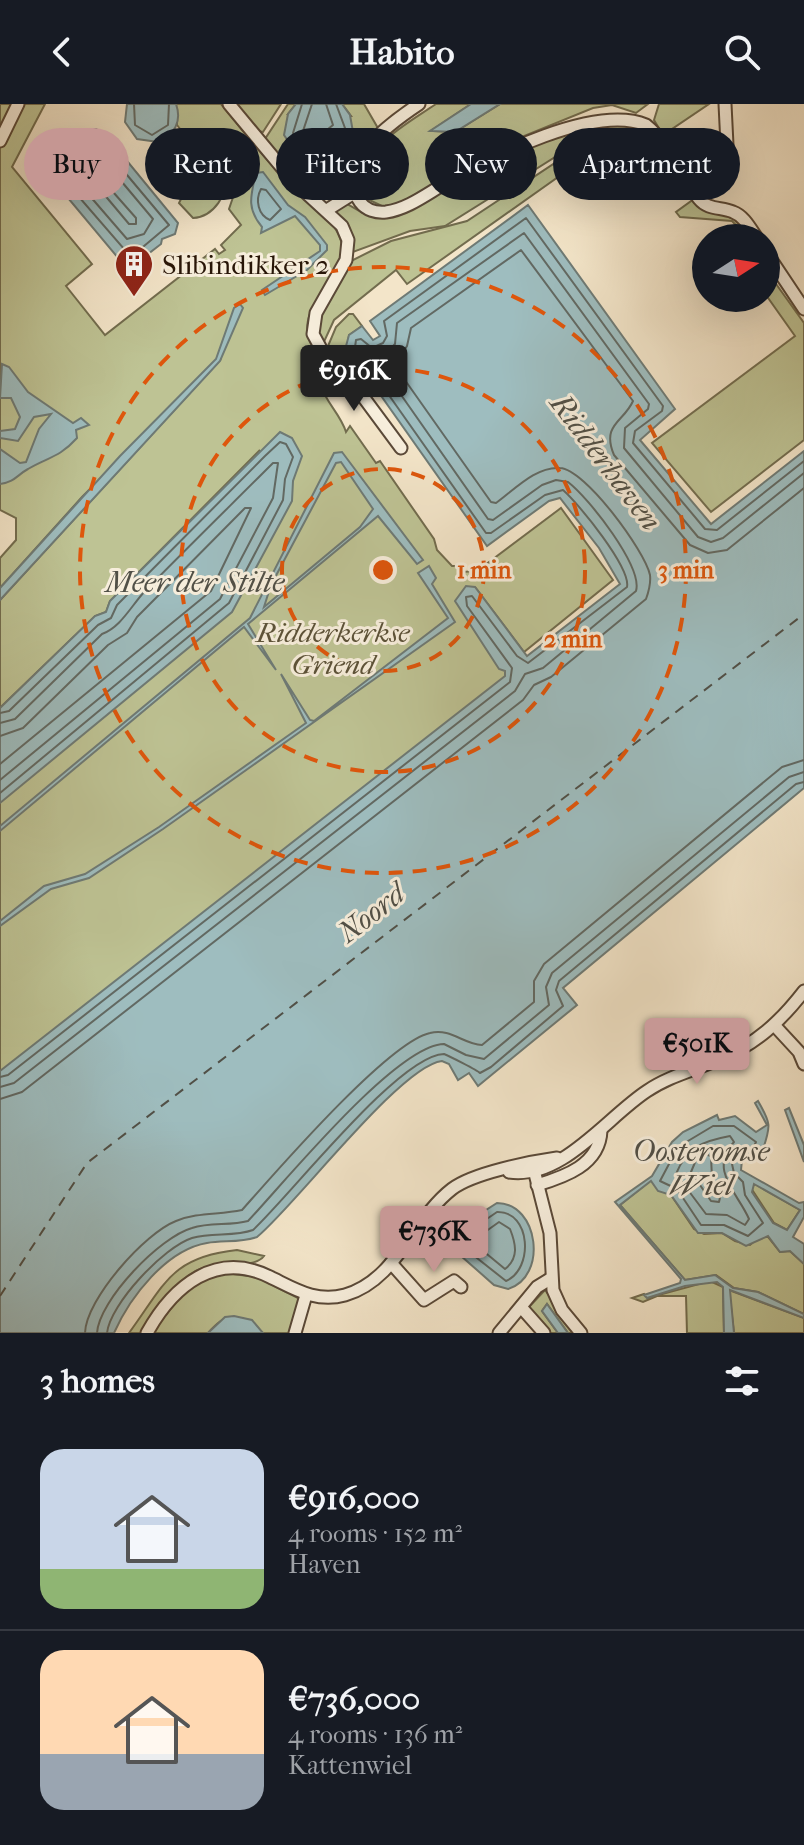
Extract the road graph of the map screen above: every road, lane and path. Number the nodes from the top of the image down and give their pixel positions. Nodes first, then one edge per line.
1 (18, 104) edge
2 (229, 104) edge
3 (419, 104) edge
4 (725, 104) edge
5 (391, 128) edge
6 (649, 128) edge
7 (726, 128) edge
8 (0, 141) edge
9 (343, 200) edge
10 (358, 200) edge
11 (702, 200) edge
12 (327, 210) junction
13 (746, 224) edge
14 (780, 273) edge
15 (804, 309) edge
16 (401, 448) dead end
17 (804, 991) edge
18 (775, 1026) junction
19 (804, 1064) edge
20 (601, 1130) junction
21 (532, 1166) junction
22 (537, 1185) junction
23 (391, 1263) junction
24 (550, 1279) junction
25 (461, 1287) dead end
26 (306, 1295) junction
27 (521, 1307) junction
28 (147, 1333) edge
29 (295, 1333) edge
30 (499, 1333) edge
31 (544, 1333) edge
32 (581, 1333) edge

1 - 8 street
2 - 12 street
3 - 5 street
4 - 7 street
6 - 10 street
9 - 12 street
11 - 13 street
12 - 16 street
14 - 15 street
17 - 18 street
18 - 19 street
18 - 20 street
20 - 21 street
20 - 22 street
21 - 22 street
21 - 23 street
22 - 24 street
23 - 25 street
23 - 26 street
24 - 27 street
24 - 32 street
26 - 28 street
26 - 29 street
27 - 30 street
27 - 31 street

